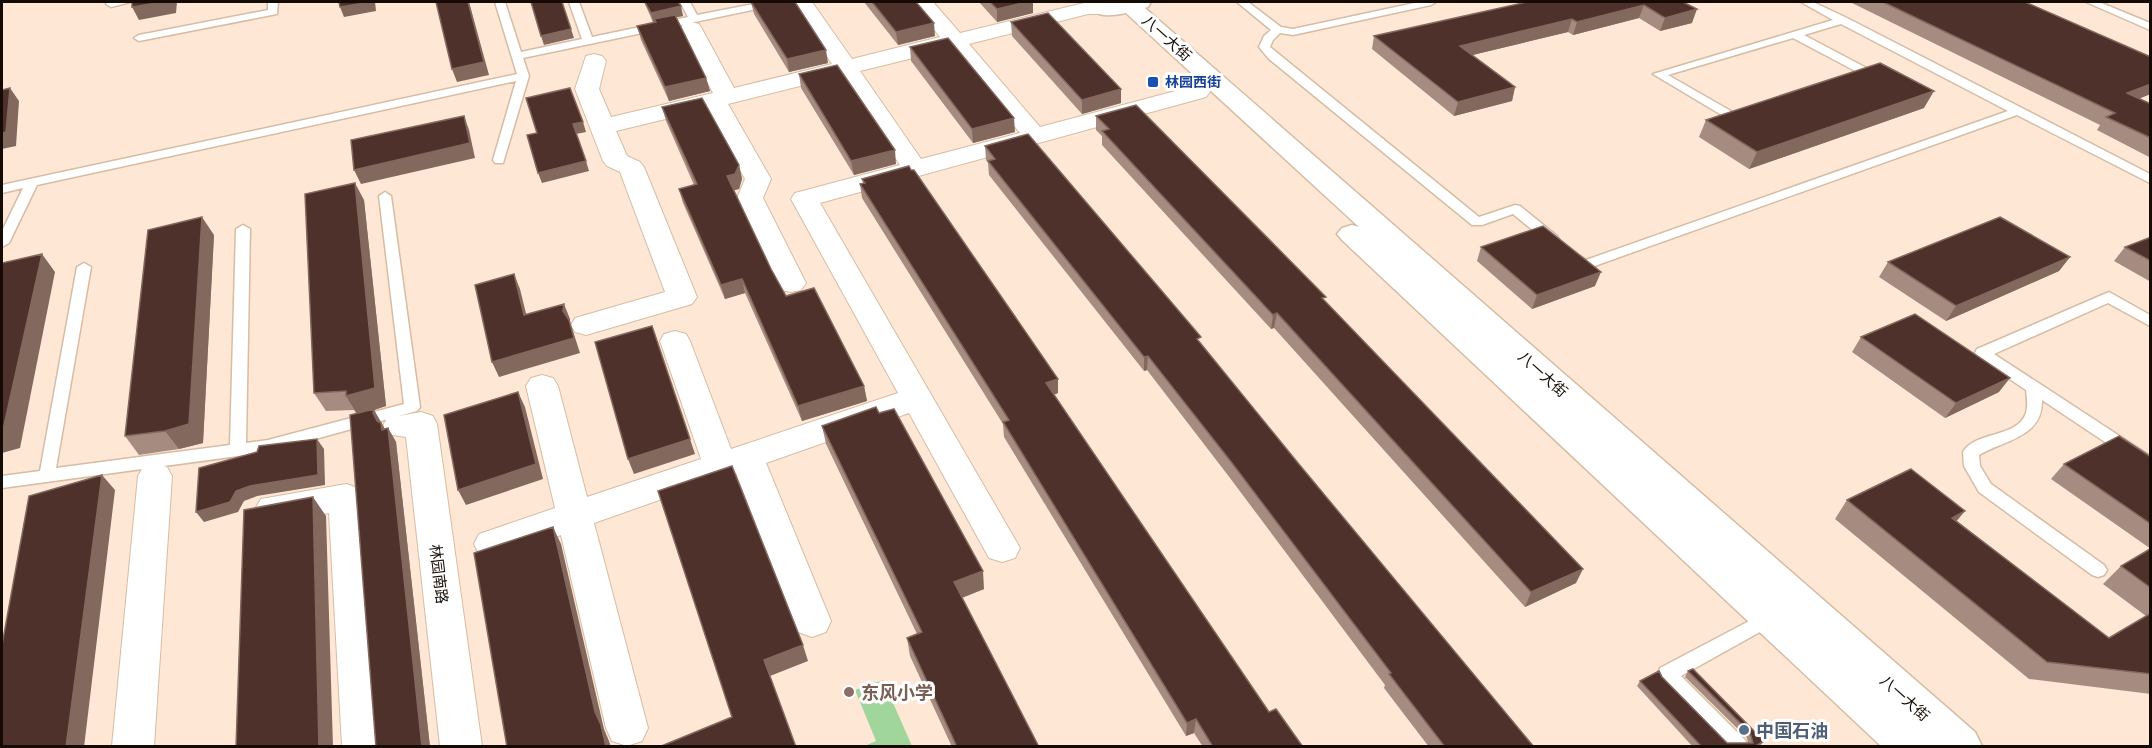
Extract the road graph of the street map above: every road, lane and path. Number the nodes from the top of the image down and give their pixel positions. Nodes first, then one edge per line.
1 (126, 2) edge
2 (273, 2) edge
3 (500, 2) edge
4 (574, 2) edge
5 (685, 2) edge
6 (776, 2) edge
7 (922, 2) edge
8 (1242, 2) edge
9 (1431, 2) edge
10 (1806, 2) edge
11 (2091, 2) edge
12 (802, 3) edge
13 (111, 4) dead end
14 (1120, 4) edge
15 (1842, 20) junction
16 (692, 24) junction
17 (2148, 25) edge
18 (1278, 30) junction
19 (1794, 34) junction
20 (139, 38) dead end
21 (955, 41) junction
22 (591, 51) junction
23 (516, 56) junction
24 (846, 68) junction
25 (523, 76) junction
26 (1848, 82) edge
27 (1202, 96) junction
28 (720, 98) junction
29 (1757, 111) edge
30 (2018, 111) junction
31 (1028, 126) dead end
32 (602, 127) junction
33 (908, 159) dead end
34 (499, 160) dead end
35 (928, 175) dead end
36 (2151, 179) edge
37 (32, 183) junction
38 (2, 189) edge
39 (385, 196) dead end
40 (243, 229) dead end
41 (2, 243) edge
42 (84, 267) dead end
43 (791, 283) dead end
44 (2151, 321) edge
45 (586, 325) dead end
46 (675, 341) dead end
47 (542, 386) dead end
48 (2034, 388) junction
49 (917, 398) junction
50 (399, 426) dead end
51 (238, 450) junction
52 (734, 461) junction
53 (2151, 464) edge
54 (47, 476) junction
55 (155, 476) dead end
56 (2, 482) edge
57 (258, 512) edge
58 (575, 515) junction
59 (492, 544) edge
60 (1002, 548) dead end
61 (2098, 570) dead end
62 (1800, 603) junction
63 (1770, 618) junction
64 (812, 621) dead end
65 (627, 728) dead end
66 (133, 747) edge
67 (363, 747) edge
68 (461, 747) edge
69 (1738, 747) edge
70 (1911, 747) edge
71 (1960, 747) edge

1 - 13 lane
2 - 20 lane
3 - 23 lane
4 - 22 lane
5 - 16 lane
6 - 16 lane
7 - 21 street
8 - 18 lane
9 - 18 lane
10 - 15 lane
11 - 17 lane
12 - 24 street
14 - 21 street
14 - 27 main road, 八一大街
14 - 62 main road, 八一大街
15 - 19 lane
15 - 30 lane
16 - 22 lane
16 - 28 street
18 - 30 lane
19 - 26 lane
19 - 29 lane
21 - 24 street
21 - 31 street
22 - 23 lane
22 - 32 street
23 - 25 lane
24 - 28 street
24 - 33 street
25 - 34 lane
25 - 37 lane
27 - 35 street
27 - 49 street
27 - 63 main road, 八一大街
28 - 32 street
28 - 43 street
30 - 36 lane
32 - 45 street
37 - 38 lane
37 - 41 lane
39 - 51 lane
40 - 51 lane
42 - 54 lane
44 - 48 lane
46 - 52 street
47 - 58 street
48 - 53 lane
48 - 61 lane
49 - 52 street
49 - 60 street
50 - 68 street, 林园南路
51 - 54 lane
52 - 58 street
52 - 64 street
54 - 56 lane
55 - 66 street
57 - 67 street
58 - 59 street
58 - 65 street
62 - 63 lane
62 - 71 main road, 八一大街
63 - 69 lane
63 - 70 main road, 八一大街

